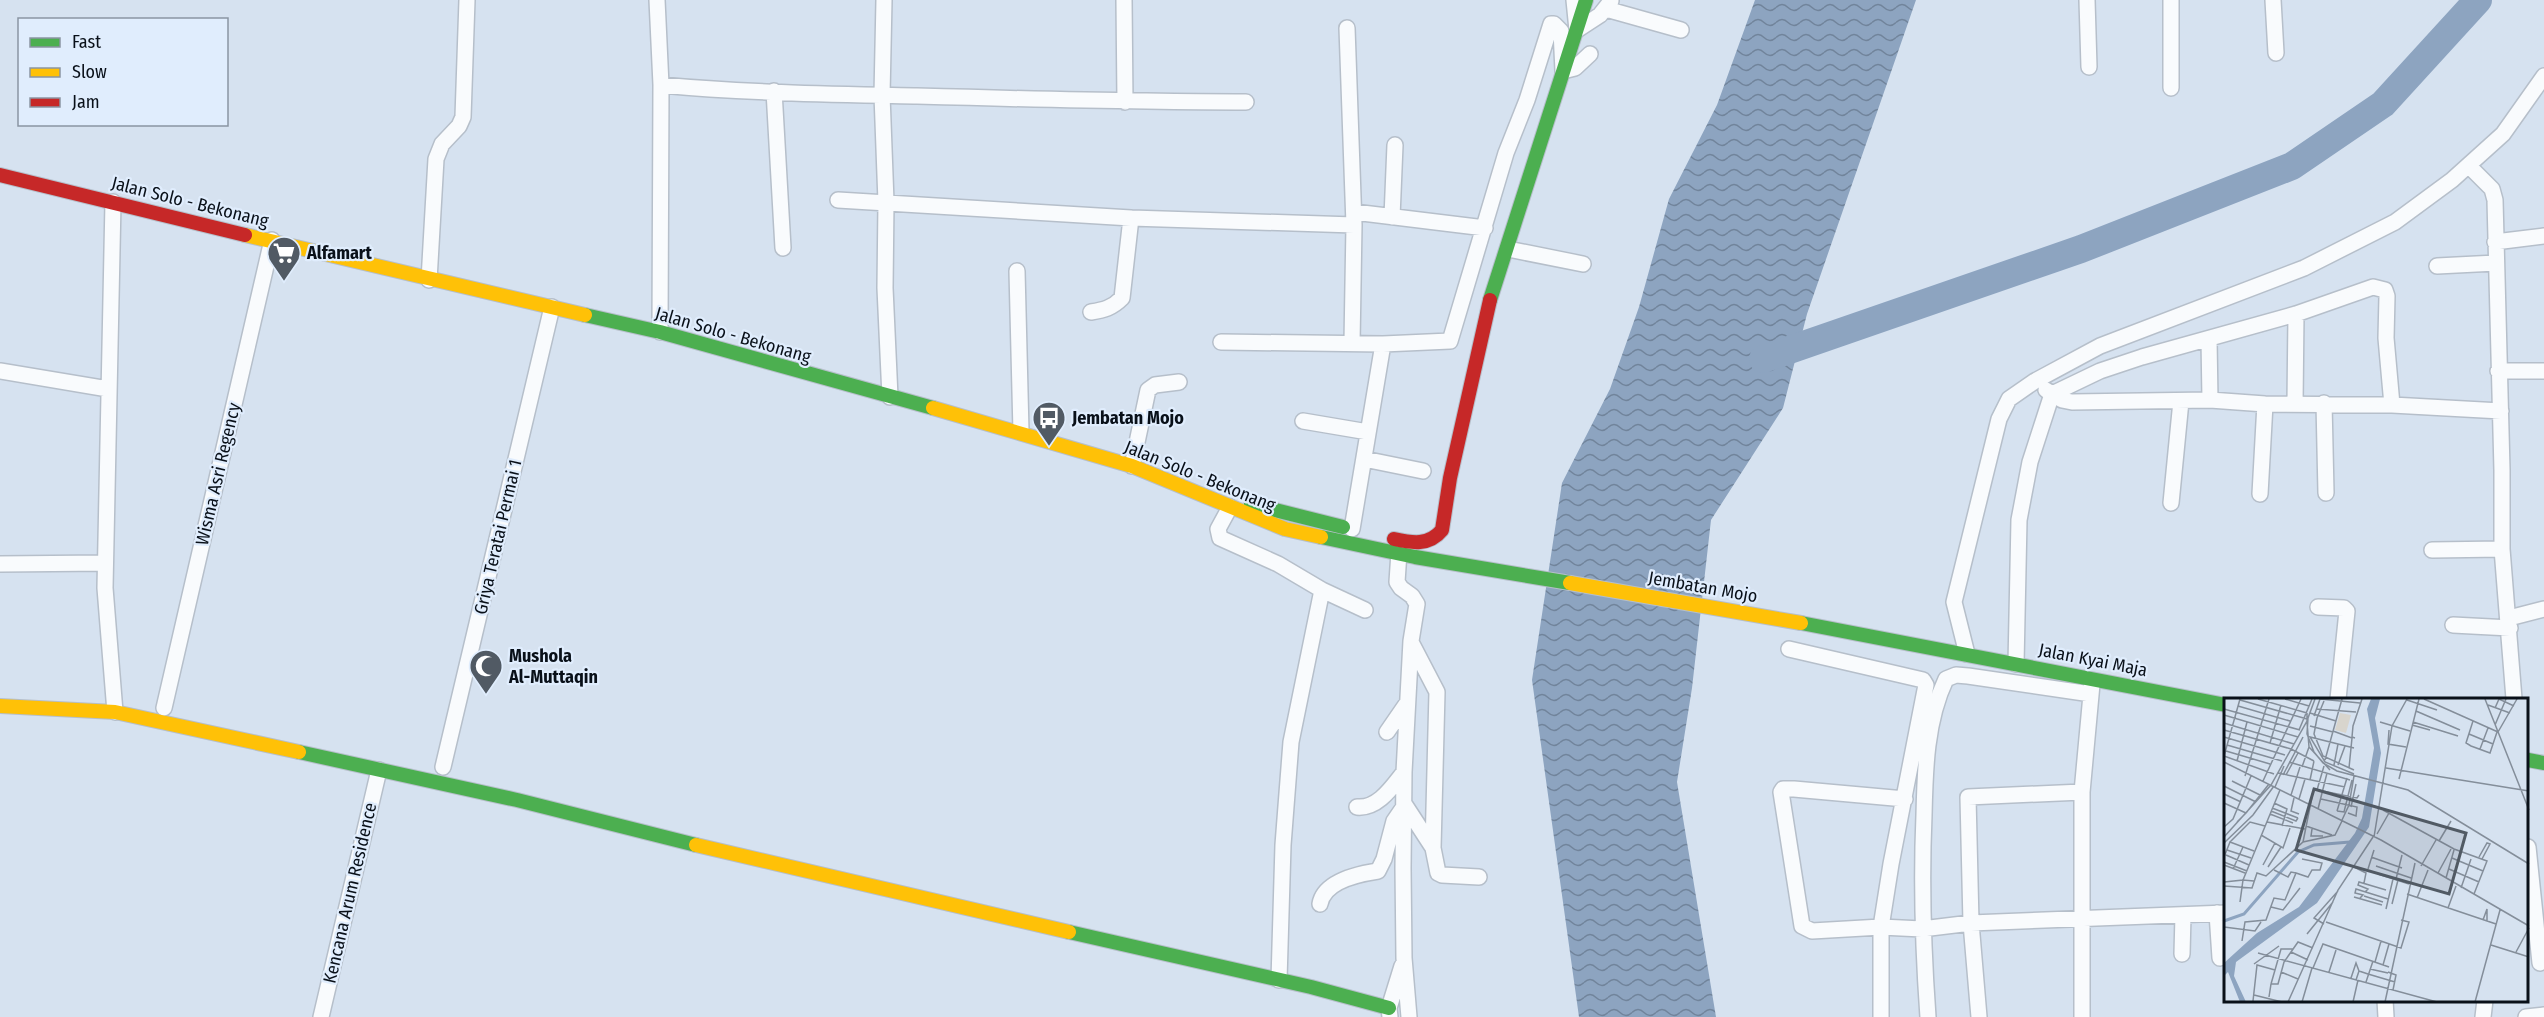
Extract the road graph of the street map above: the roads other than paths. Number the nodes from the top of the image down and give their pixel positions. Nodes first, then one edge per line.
1 (467, 0) edge
2 (657, 0) edge
3 (884, 0) edge
4 (1124, 0) edge
5 (1574, 0) edge
6 (1586, 0) edge
7 (2087, 0) edge
8 (2172, 0) edge
9 (2273, 0) edge
10 (1609, 4) edge
11 (1347, 28) dead end
12 (1577, 30) junction
13 (1681, 30) dead end
14 (2276, 53) dead end
15 (1590, 54) dead end
16 (2089, 67) dead end
17 (1563, 71) junction
18 (2544, 76) edge
19 (661, 85) junction
20 (2171, 88) dead end
21 (774, 91) junction
22 (882, 95) junction
23 (1125, 102) junction
24 (1245, 102) dead end
25 (1395, 144) dead end
26 (2469, 166) junction
27 (0, 175) edge
28 (838, 200) dead end
29 (113, 202) junction
30 (886, 202) junction
31 (1392, 217) junction
32 (1131, 218) junction
33 (1354, 219) junction
34 (1485, 228) junction
35 (2544, 236) edge
36 (272, 240) junction
37 (2495, 242) junction
38 (783, 248) dead end
39 (1508, 249) junction
40 (2496, 263) junction
41 (1583, 264) dead end
42 (2437, 266) dead end
43 (1017, 271) dead end
44 (429, 280) junction
45 (552, 307) junction
46 (1090, 312) dead end
47 (2296, 314) junction
48 (660, 332) junction
49 (2209, 339) junction
50 (1221, 342) dead end
51 (1352, 342) junction
52 (1383, 344) junction
53 (0, 371) edge
54 (2498, 371) junction
55 (2544, 371) edge
56 (2035, 381) junction
57 (1179, 382) dead end
58 (108, 389) junction
59 (2052, 394) junction
60 (890, 397) junction
61 (2210, 400) junction
62 (2181, 401) junction
63 (2295, 403) junction
64 (2324, 403) junction
65 (2265, 404) junction
66 (2392, 405) junction
67 (2501, 411) junction
68 (1303, 421) dead end
69 (1021, 432) junction
70 (1368, 432) junction
71 (1364, 459) junction
72 (1132, 466) junction
73 (1423, 471) dead end
74 (2326, 493) dead end
75 (2260, 494) dead end
76 (1206, 497) junction
77 (2171, 503) dead end
78 (1230, 507) junction
79 (1352, 530) junction
80 (2502, 549) junction
81 (2432, 550) dead end
82 (1399, 552) junction
83 (105, 562) junction
84 (1446, 563) joint
85 (0, 564) edge
86 (1322, 590) junction
87 (2318, 607) dead end
88 (2544, 609) edge
89 (1365, 610) dead end
90 (2510, 623) junction
91 (2452, 626) dead end
92 (1411, 642) junction
93 (1789, 649) dead end
94 (1960, 653) junction
95 (2016, 664) junction
96 (2092, 678) junction
97 (2091, 694) junction
98 (2338, 698) edge
99 (2514, 698) edge
100 (1407, 703) junction
101 (2224, 705) edge
102 (0, 706) edge
103 (164, 708) dead end
104 (116, 712) junction
105 (1387, 732) dead end
106 (2529, 760) edge
107 (2544, 763) edge
108 (443, 767) dead end
109 (379, 770) junction
110 (1404, 772) junction
111 (2082, 792) junction
112 (1905, 799) junction
113 (1405, 805) junction
114 (1357, 807) dead end
115 (1433, 848) junction
116 (2529, 857) edge
117 (1479, 877) dead end
118 (1320, 904) dead end
119 (2221, 913) edge
120 (2182, 915) junction
121 (2083, 919) junction
122 (1971, 923) junction
123 (1881, 927) junction
124 (1922, 929) junction
125 (2182, 954) dead end
126 (1404, 958) junction
127 (2220, 958) dead end
128 (2540, 963) dead end
129 (1279, 980) junction
130 (2385, 1002) edge
131 (2485, 1002) edge
132 (1389, 1013) edge
133 (2544, 1015) edge
134 (321, 1017) edge
135 (1409, 1017) edge
136 (1881, 1017) edge
137 (1928, 1017) edge
138 (1979, 1017) edge
139 (2082, 1017) edge
140 (2386, 1017) edge
141 (2483, 1017) edge
142 (2526, 1017) edge

1 - 44 street
2 - 19 street
3 - 22 street
4 - 23 street
5 - 12 street
6 - 12 main road
7 - 16 street
8 - 20 street
9 - 14 street
10 - 12 street
10 - 13 street
11 - 33 street
12 - 17 main road
15 - 17 street
17 - 34 street
17 - 39 main road
18 - 26 street
19 - 21 street
19 - 48 street
21 - 22 street
21 - 38 street
22 - 23 street
22 - 30 street
23 - 24 street
25 - 31 street
26 - 37 street
26 - 56 street
27 - 29 main road, Jalan Solo - Bekonang
28 - 30 street
29 - 36 main road, Jalan Solo - Bekonang
29 - 58 street
30 - 32 street
30 - 60 street
31 - 33 street
31 - 34 street
32 - 33 street
32 - 46 street
33 - 51 street
34 - 52 street
35 - 37 street
36 - 44 main road, Jalan Solo - Bekonang
36 - 103 street, Wisma Asri Regency
37 - 40 street
39 - 41 street
39 - 79 main road
40 - 42 street
40 - 54 street
43 - 69 street
44 - 45 main road, Jalan Solo - Bekonang
45 - 48 main road, Jalan Solo - Bekonang
45 - 108 street, Griya Teratai Permai 1
47 - 49 street
47 - 63 street
47 - 66 street
48 - 60 main road, Jalan Solo - Bekonang
49 - 59 street
49 - 61 street
50 - 51 street
51 - 52 street
52 - 70 street
53 - 58 street
54 - 55 street
54 - 67 street
56 - 59 street
56 - 94 street
57 - 72 street
58 - 83 street
59 - 62 street
59 - 95 street
60 - 69 main road, Jalan Solo - Bekonang
61 - 62 street
61 - 65 street
62 - 77 street
63 - 64 street
63 - 65 street
64 - 66 street
64 - 74 street
65 - 75 street
66 - 67 street
67 - 80 street
68 - 70 street
69 - 72 main road, Jalan Solo - Bekonang
70 - 71 street
71 - 73 street
71 - 79 street
72 - 76 main road, Jalan Solo - Bekonang
76 - 78 main road, Jalan Solo - Bekonang
76 - 79 main road
78 - 82 main road, Jalan Solo - Bekonang
78 - 86 street
80 - 81 street
80 - 90 street
82 - 84 main road, Jalan Solo - Bekonang
82 - 92 street
83 - 85 street
83 - 104 street
84 - 94 main road, Jembatan Mojo
86 - 89 street
86 - 129 street
87 - 98 street
88 - 90 street
90 - 91 street
90 - 99 street
92 - 100 street
92 - 115 street
93 - 112 street
94 - 95 main road, Jalan Kyai Maja
95 - 96 main road, Jalan Kyai Maja
96 - 97 street
96 - 101 main road, Jalan Kyai Maja
97 - 111 street
97 - 124 street
100 - 105 street
100 - 110 street
102 - 104 main road
104 - 109 main road
106 - 107 main road
109 - 129 main road
109 - 134 street, Kencana Arum Residence
110 - 113 street
110 - 114 street
111 - 121 street
111 - 122 street
112 - 123 street
112 - 123 street
113 - 115 street
113 - 118 street
113 - 126 street
115 - 117 street
116 - 128 street
119 - 120 street
119 - 127 street
120 - 121 street
120 - 125 street
121 - 122 street
121 - 139 street
122 - 124 street
122 - 138 street
123 - 124 street
123 - 136 street
124 - 137 street
126 - 132 street
126 - 135 street
129 - 132 main road
130 - 140 street
131 - 141 street
133 - 142 street

